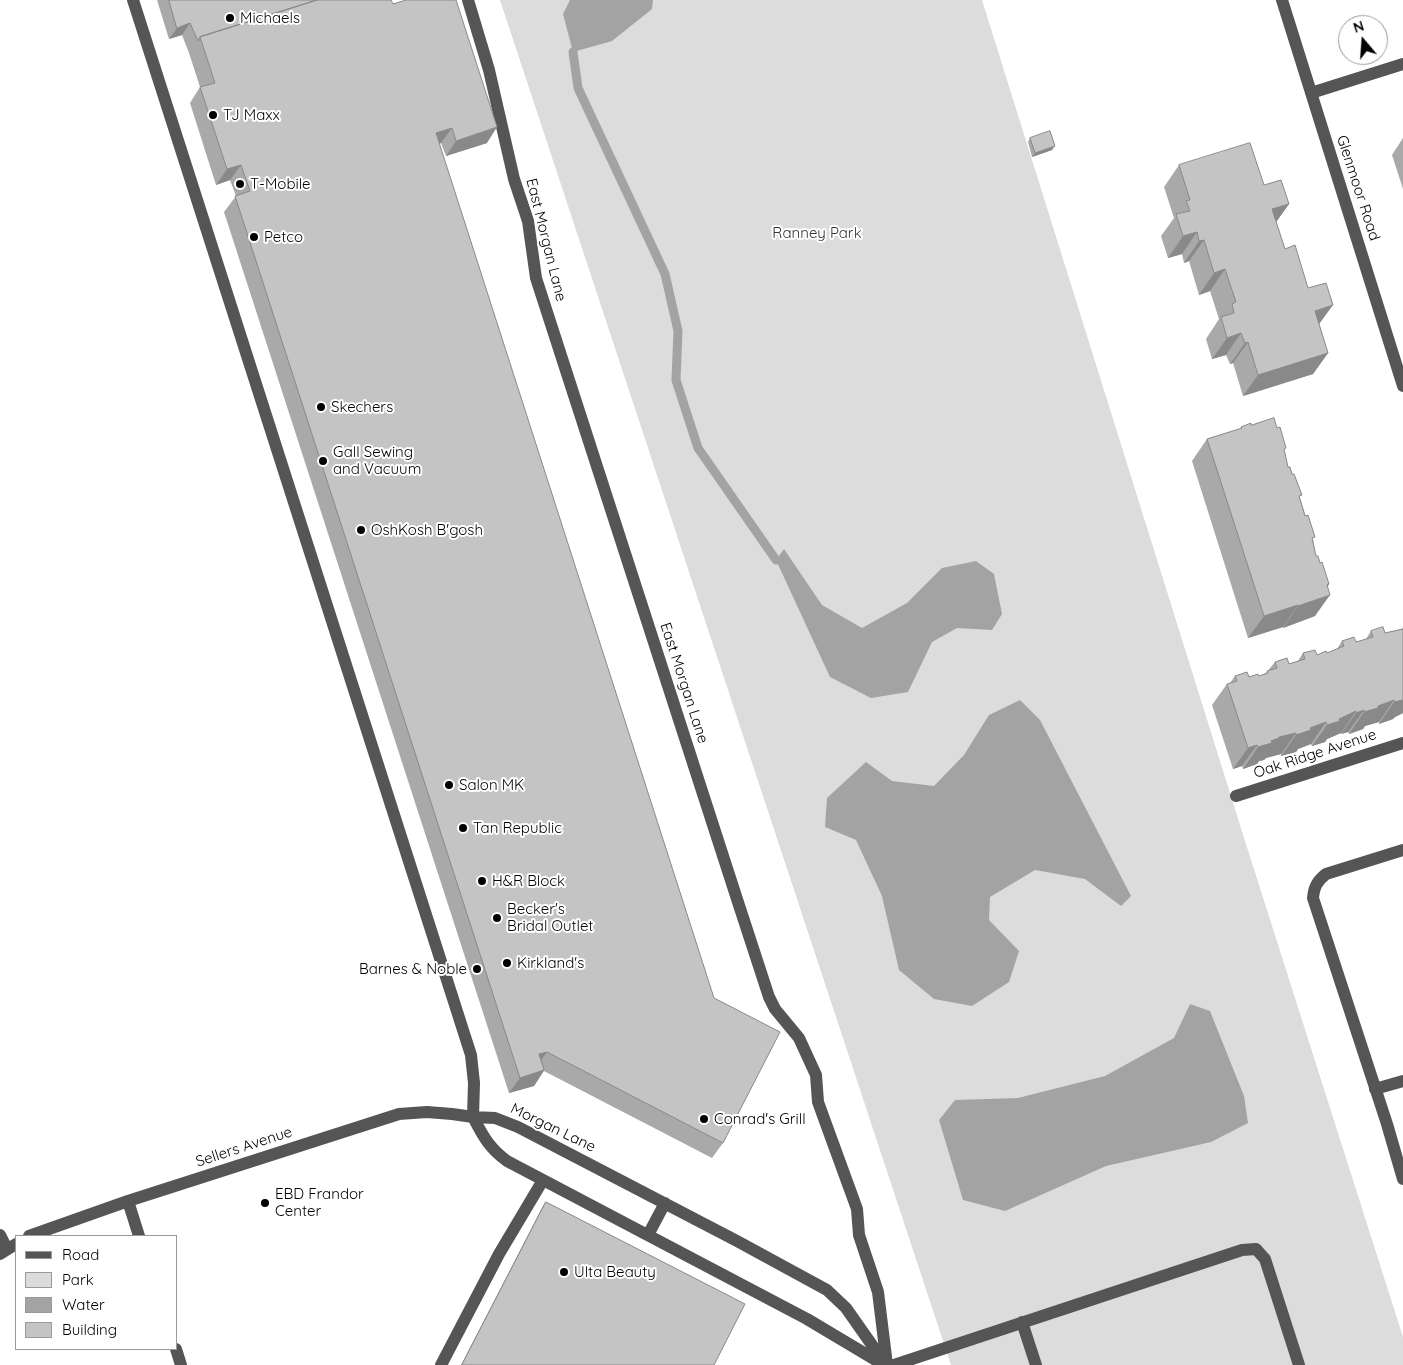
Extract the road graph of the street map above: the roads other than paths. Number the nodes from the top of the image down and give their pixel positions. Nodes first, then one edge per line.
1 (133, 0) edge
2 (468, 0) edge
3 (1282, 0) edge
4 (1403, 64) edge
5 (1311, 93) junction
6 (1403, 386) edge
7 (1403, 743) edge
8 (1236, 796) dead end
9 (1403, 850) edge
10 (1403, 1081) edge
11 (1375, 1089) junction
12 (473, 1117) junction
13 (1403, 1179) edge
14 (542, 1180) junction
15 (128, 1201) junction
16 (665, 1203) junction
17 (0, 1235) edge
18 (32, 1235) edge
19 (139, 1235) edge
20 (648, 1235) junction
21 (8, 1249) edge
22 (1022, 1322) junction
23 (176, 1350) edge
24 (181, 1365) edge
25 (441, 1365) edge
26 (886, 1365) edge
27 (894, 1365) edge
28 (1036, 1365) edge
29 (1299, 1365) edge

1 - 12 street
2 - 26 street, East Morgan Lane
3 - 5 street, Glenmoor Road
4 - 5 street
5 - 6 street, Glenmoor Road
7 - 8 street, Oak Ridge Avenue
9 - 11 street
10 - 11 street
11 - 13 street
12 - 14 street
12 - 15 street, Sellers Avenue
12 - 16 street, Morgan Lane
14 - 20 street
14 - 25 street
15 - 18 street, Sellers Avenue
15 - 19 street
16 - 20 street
16 - 26 street, Morgan Lane
17 - 21 street
20 - 26 street
22 - 27 street
22 - 28 street
22 - 29 street
23 - 24 street

